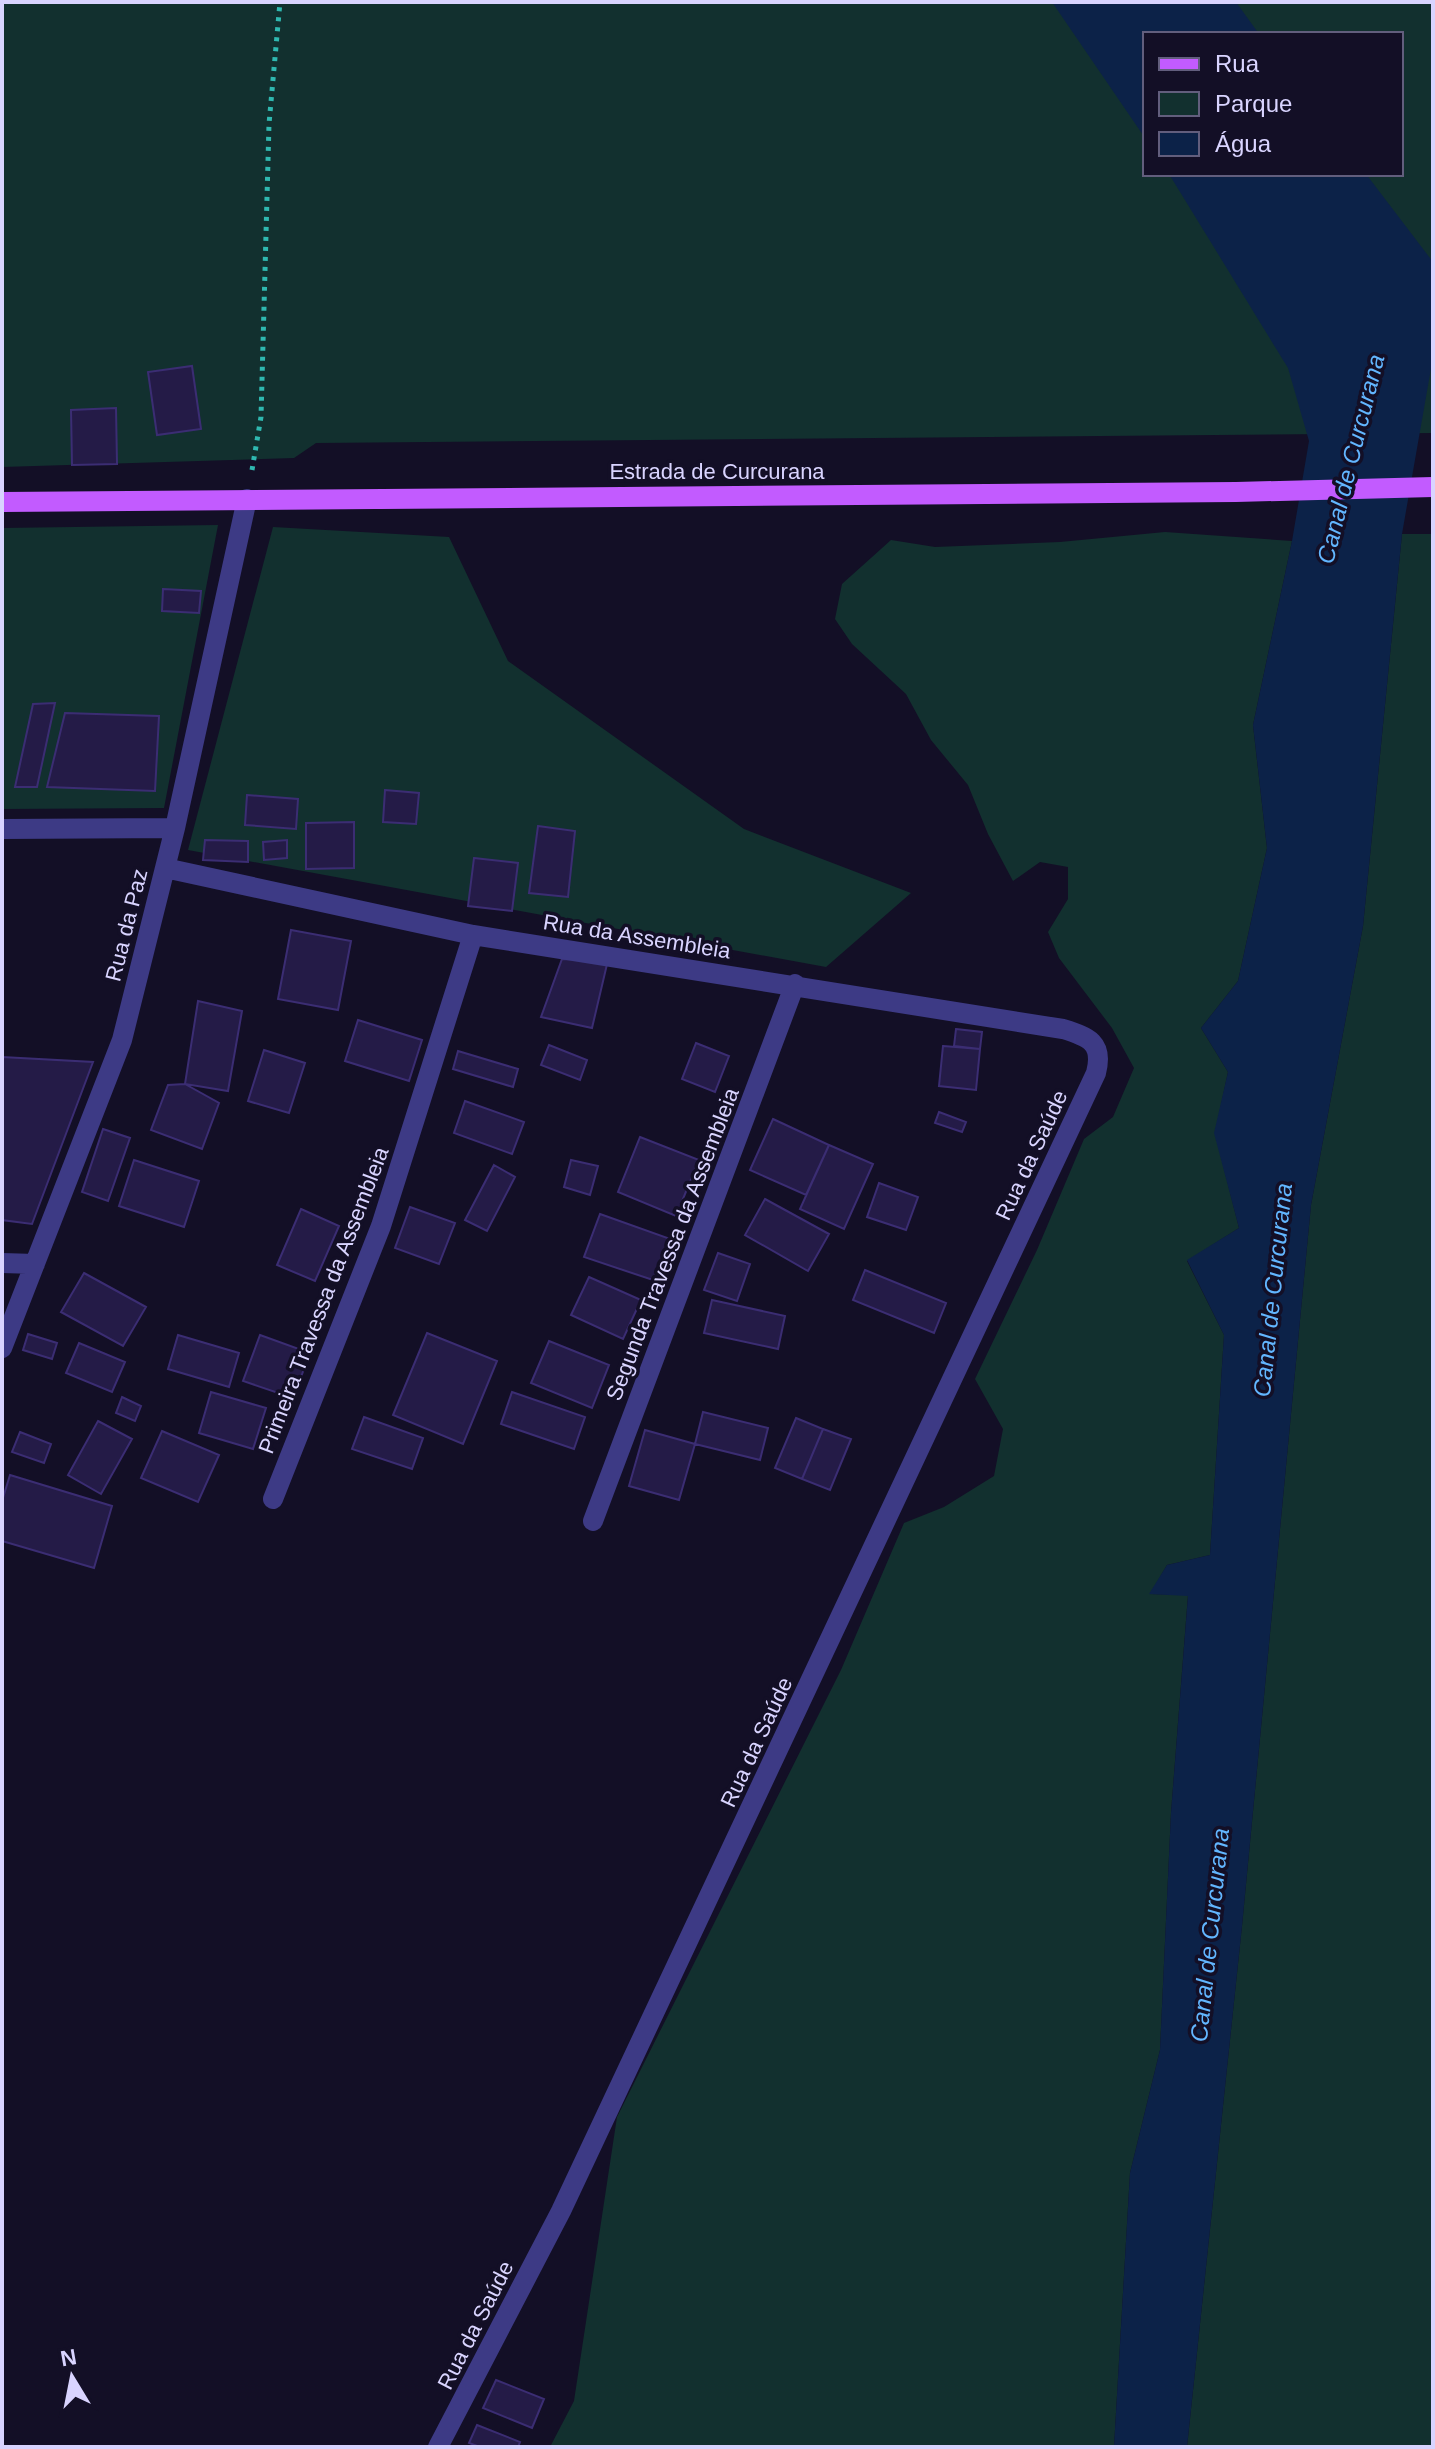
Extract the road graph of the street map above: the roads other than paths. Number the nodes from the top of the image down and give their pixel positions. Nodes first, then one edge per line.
1 (1433, 487) edge
2 (247, 499) junction
3 (2, 502) edge
4 (175, 828) junction
5 (2, 829) edge
6 (165, 868) junction
7 (473, 935) junction
8 (795, 984) junction
9 (1098, 1050) joint
10 (2, 1263) edge
11 (35, 1264) junction
12 (2, 1348) edge
13 (273, 1499) dead end
14 (593, 1521) dead end
15 (438, 2447) edge

1 - 2 main road, Estrada de Curcurana
2 - 3 main road, Estrada de Curcurana
2 - 4 street, Rua da Paz
4 - 5 street
4 - 6 street, Rua da Paz
6 - 7 street, Rua da Assembleia
6 - 11 street, Rua da Paz
7 - 8 street, Rua da Assembleia
7 - 13 street, Primeira Travessa da Assembleia
8 - 9 street, Rua da Assembleia
8 - 14 street, Segunda Travessa da Assembleia
9 - 15 street, Rua da Saúde
10 - 11 street
11 - 12 street, Rua da Paz

